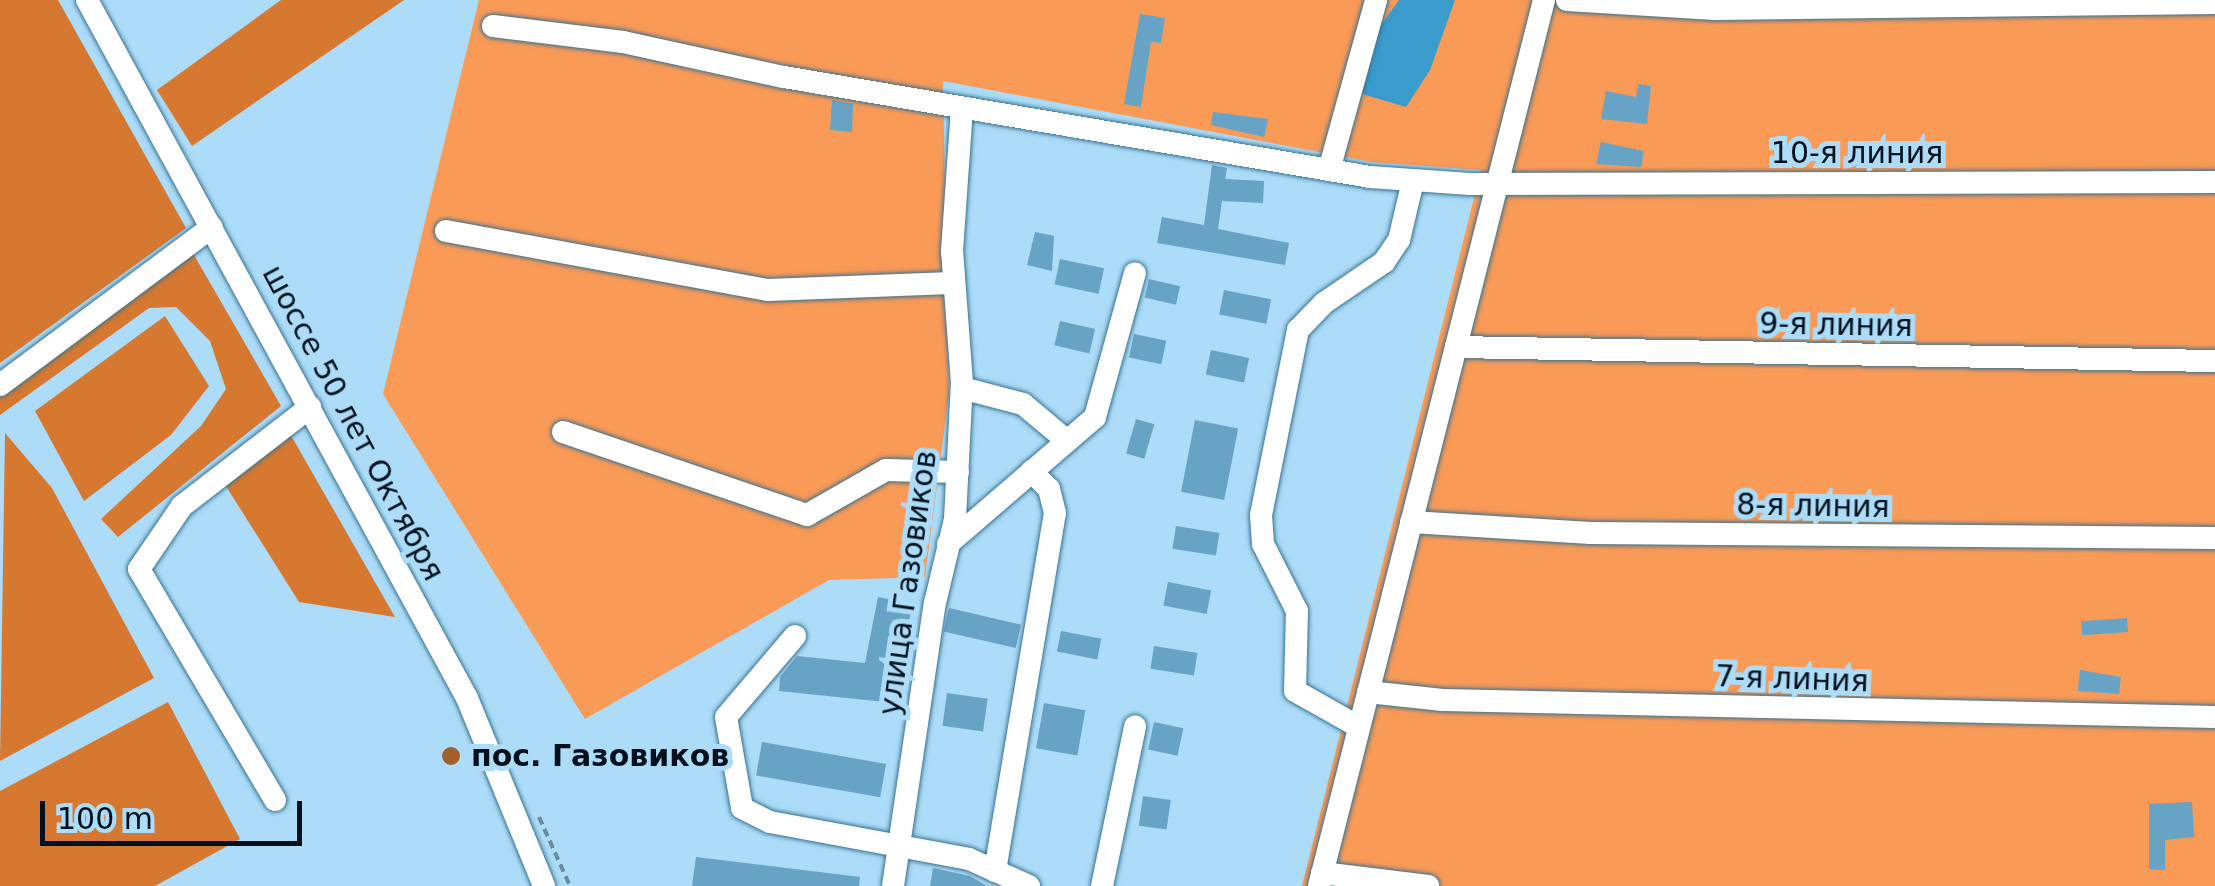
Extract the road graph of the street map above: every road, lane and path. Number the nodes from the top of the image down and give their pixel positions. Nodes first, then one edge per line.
1 (87, 0) edge
2 (1376, 0) edge
3 (1544, 0) edge
4 (1567, 0) edge
5 (2215, 4) edge
6 (493, 26) dead end
7 (962, 108) junction
8 (1329, 170) junction
9 (1414, 180) junction
10 (1498, 180) junction
11 (2215, 182) edge
12 (212, 227) junction
13 (446, 231) dead end
14 (1135, 273) dead end
15 (954, 283) junction
16 (1456, 347) junction
17 (2215, 360) edge
18 (0, 385) edge
19 (962, 388) junction
20 (310, 408) junction
21 (563, 432) dead end
22 (1066, 440) junction
23 (1031, 471) junction
24 (958, 472) junction
25 (1411, 522) junction
26 (2215, 538) edge
27 (948, 544) junction
28 (794, 636) dead end
29 (1368, 692) junction
30 (2215, 717) edge
31 (1135, 726) dead end
32 (1359, 727) junction
33 (276, 800) dead end
34 (900, 844) junction
35 (995, 871) junction
36 (1321, 879) edge
37 (544, 886) edge
38 (893, 886) edge
39 (1029, 886) edge
40 (1102, 886) edge
41 (1428, 886) edge

1 - 12 street, шоссе 50 лет Октября
2 - 8 street
3 - 10 street
4 - 5 street
6 - 7 street, 10-я линия
7 - 8 street, 10-я линия
7 - 15 street, улица Газовиков
8 - 9 street, 10-я линия
9 - 10 street, 10-я линия
9 - 32 street
10 - 11 street, 10-я линия
10 - 16 street
12 - 18 street
12 - 20 street, шоссе 50 лет Октября
13 - 15 street
14 - 22 street
15 - 19 street, улица Газовиков
16 - 17 street, 9-я линия
16 - 25 street
19 - 22 street
19 - 24 street, улица Газовиков
20 - 33 street
20 - 37 street, шоссе 50 лет Октября
21 - 24 street
22 - 23 street
23 - 27 street
23 - 35 street
24 - 27 street, улица Газовиков
25 - 26 street, 8-я линия
25 - 29 street
27 - 34 street, улица Газовиков
28 - 34 street
29 - 30 street, 7-я линия
29 - 32 street
31 - 40 street
32 - 36 street
34 - 35 street
34 - 38 street, улица Газовиков
35 - 39 street
36 - 41 street

